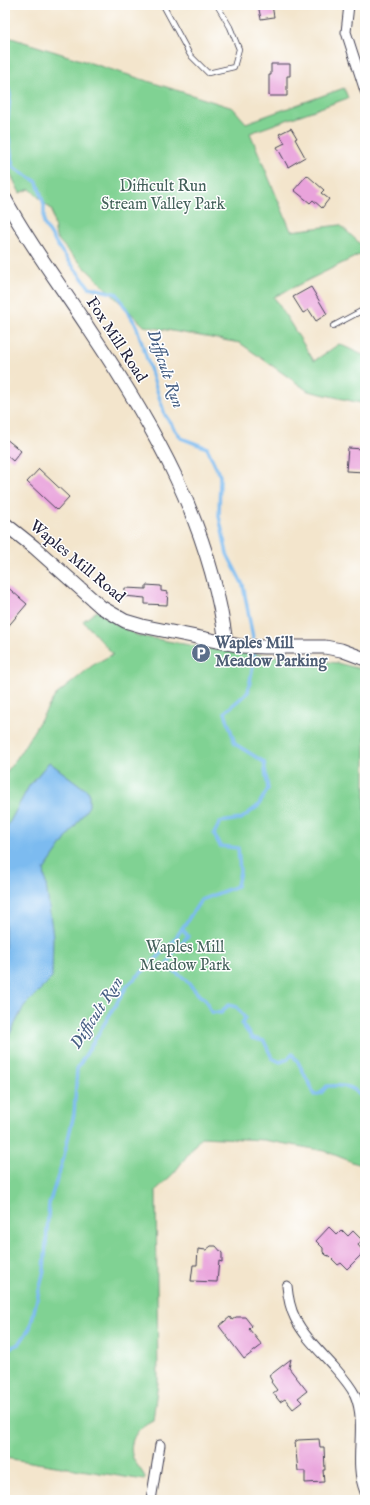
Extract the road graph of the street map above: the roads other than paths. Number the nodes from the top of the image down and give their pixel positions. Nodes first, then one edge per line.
1 (163, 5) edge
2 (217, 5) edge
3 (349, 5) edge
4 (365, 91) edge
5 (5, 199) edge
6 (365, 309) edge
7 (333, 326) dead end
8 (5, 524) edge
9 (226, 643) junction
10 (365, 659) edge
11 (287, 1286) dead end
12 (160, 1446) dead end
13 (365, 1492) edge
14 (151, 1500) edge

1 - 2 lane
3 - 4 street
5 - 9 main road, Fox Mill Road
6 - 7 lane
8 - 9 main road, Waples Mill Road
9 - 10 main road, Waples Mill Road
11 - 13 street
12 - 14 street

